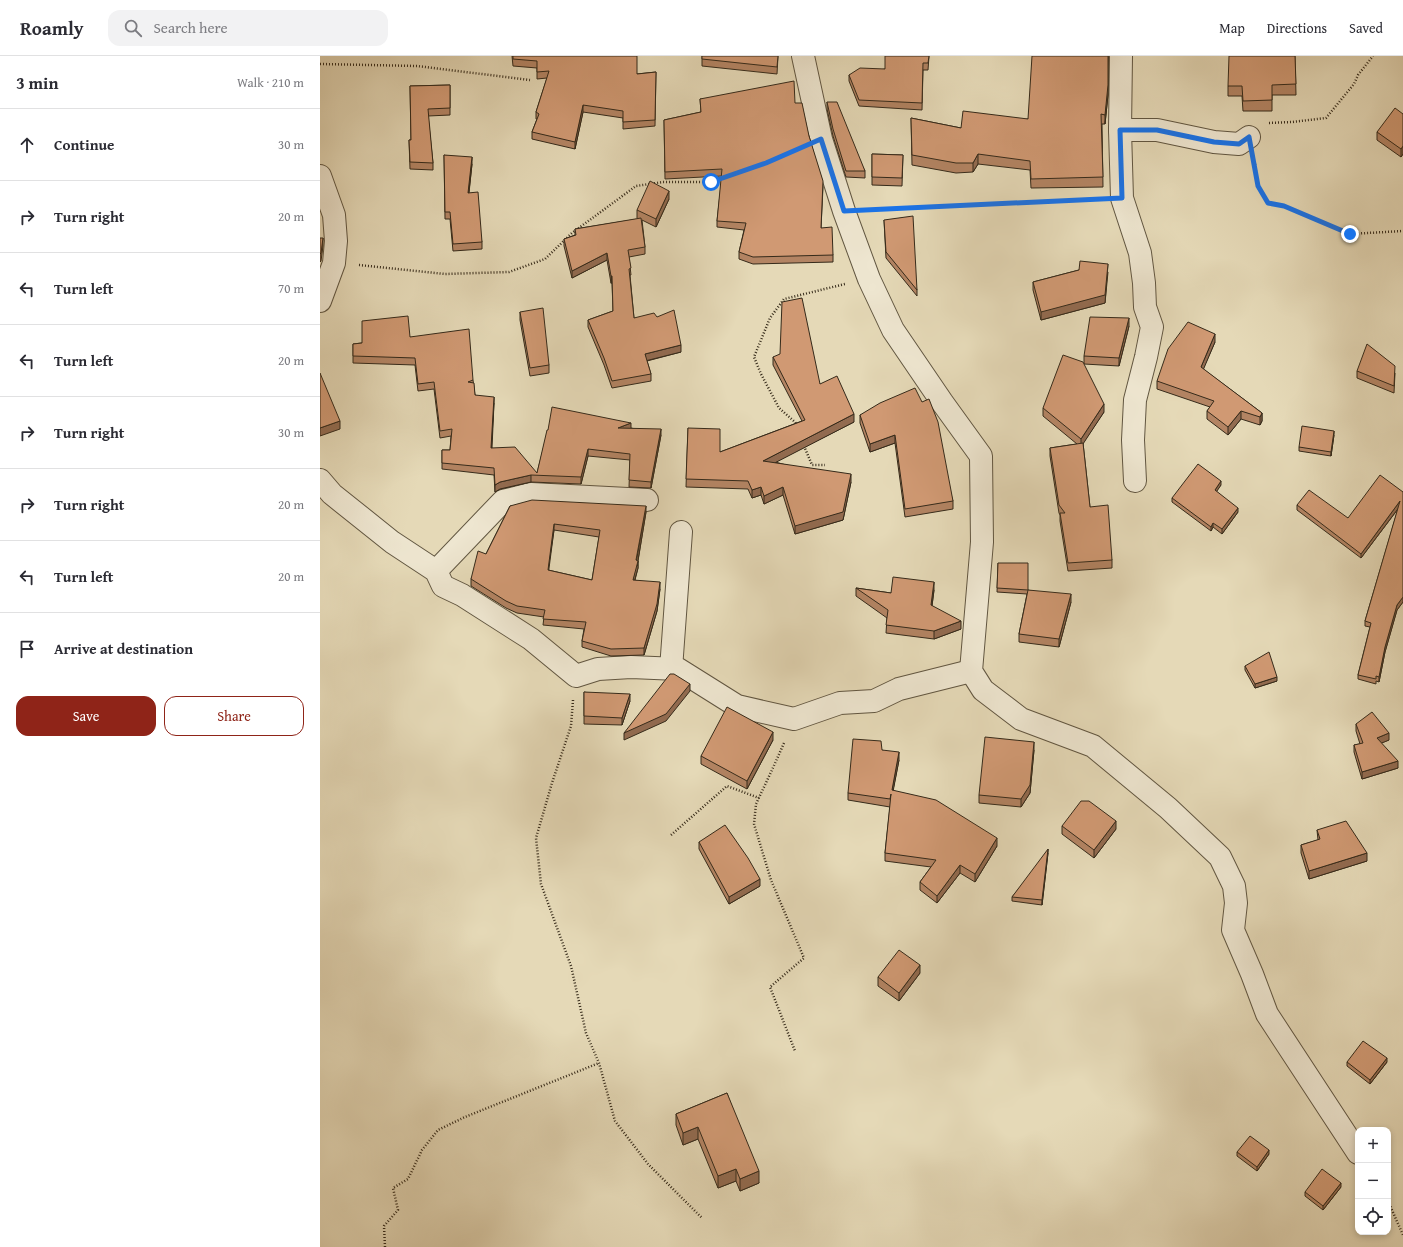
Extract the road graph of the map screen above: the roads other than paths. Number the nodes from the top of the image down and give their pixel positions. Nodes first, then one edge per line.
1 (803, 56) edge
2 (1121, 56) edge
3 (1120, 130) junction
4 (1249, 137) road end
5 (320, 176) edge
6 (320, 301) edge
7 (320, 480) edge
8 (1135, 482) dead end
9 (647, 500) dead end
10 (682, 532) dead end
11 (436, 571) junction
12 (671, 669) junction
13 (971, 671) junction
14 (1355, 1148) edge

1 - 13 street
2 - 3 street
3 - 4 street
3 - 8 street
5 - 6 street
7 - 11 street
9 - 11 street
10 - 12 street
11 - 12 street
12 - 13 street
13 - 14 street

